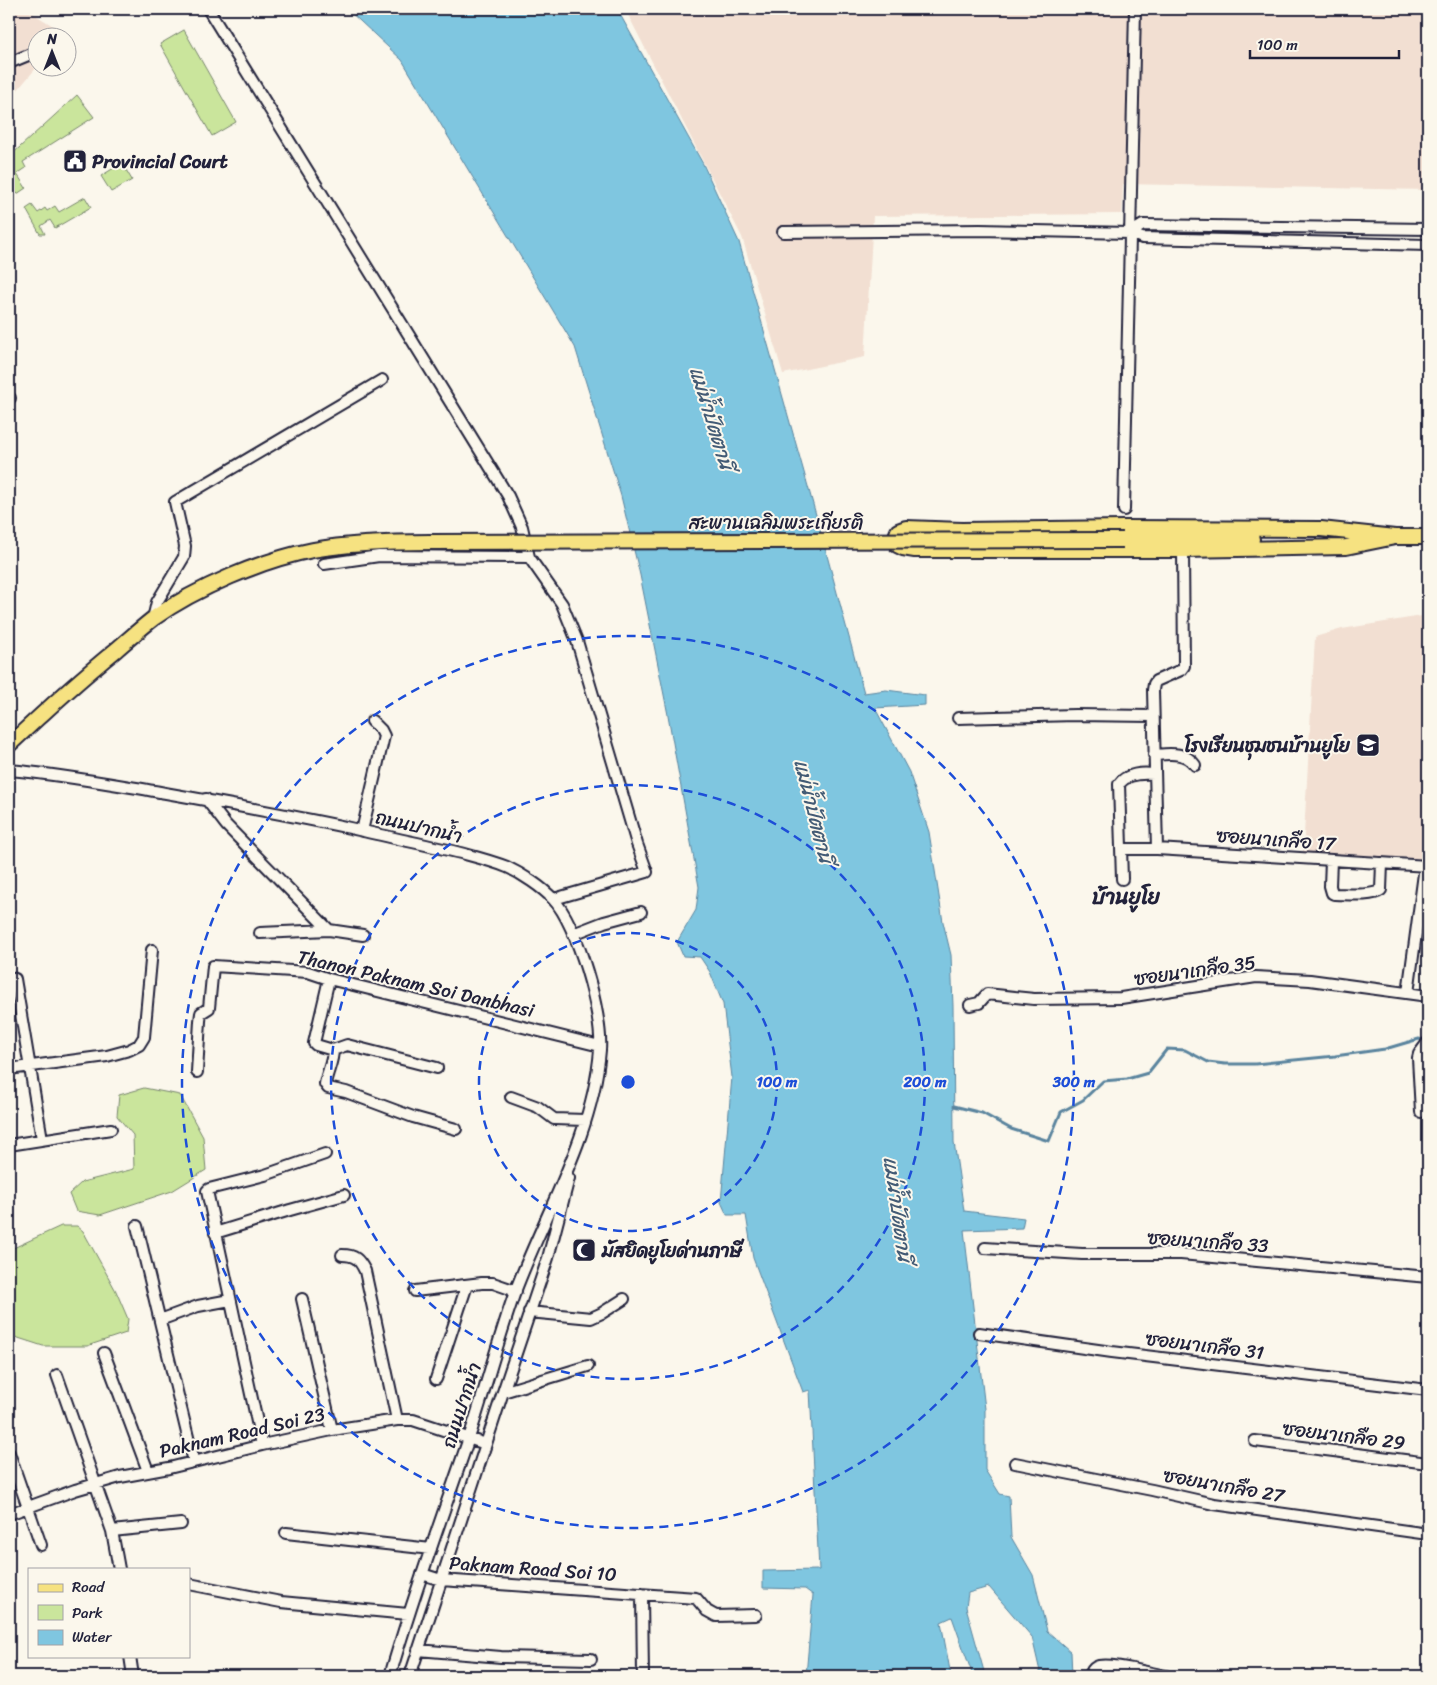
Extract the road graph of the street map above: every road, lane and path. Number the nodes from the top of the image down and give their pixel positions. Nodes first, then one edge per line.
1 (208, 9) edge
2 (1134, 9) edge
3 (28, 55) edge
4 (9, 63) edge
5 (1428, 229) edge
6 (783, 232) dead end
7 (1130, 233) junction
8 (1428, 245) edge
9 (382, 380) dead end
10 (1124, 510) dead end
11 (1395, 537) junction
12 (1428, 537) edge
13 (1183, 550) junction
14 (529, 556) junction
15 (324, 564) dead end
16 (153, 618) junction
17 (1152, 716) junction
18 (958, 718) dead end
19 (372, 721) dead end
20 (9, 745) edge
21 (1154, 755) junction
22 (1195, 765) dead end
23 (9, 770) edge
24 (1154, 774) junction
25 (206, 800) junction
26 (362, 831) junction
27 (1122, 849) junction
28 (1157, 849) junction
29 (1331, 860) junction
30 (1382, 863) junction
31 (1427, 866) edge
32 (1122, 879) dead end
33 (554, 899) junction
34 (641, 912) dead end
35 (329, 930) junction
36 (260, 933) dead end
37 (573, 934) junction
38 (363, 935) dead end
39 (152, 950) dead end
40 (9, 978) edge
41 (329, 979) junction
42 (1408, 992) junction
43 (1428, 996) edge
44 (970, 1005) dead end
45 (1427, 1044) edge
46 (600, 1046) junction
47 (333, 1050) junction
48 (31, 1066) junction
49 (437, 1068) dead end
50 (9, 1069) edge
51 (197, 1072) dead end
52 (511, 1097) dead end
53 (1420, 1112) dead end
54 (585, 1120) junction
55 (111, 1129) dead end
56 (456, 1129) dead end
57 (42, 1139) junction
58 (9, 1144) edge
59 (576, 1148) junction
60 (325, 1154) dead end
61 (344, 1195) dead end
62 (137, 1226) dead end
63 (215, 1234) junction
64 (986, 1248) dead end
65 (342, 1254) dead end
66 (1428, 1278) edge
67 (467, 1285) junction
68 (415, 1291) dead end
69 (516, 1291) junction
70 (302, 1299) dead end
71 (230, 1300) junction
72 (624, 1300) dead end
73 (529, 1312) junction
74 (160, 1320) junction
75 (978, 1333) dead end
76 (104, 1353) dead end
77 (588, 1366) dead end
78 (57, 1375) dead end
79 (436, 1379) dead end
80 (1428, 1390) edge
81 (502, 1392) junction
82 (397, 1420) junction
83 (332, 1430) junction
84 (468, 1438) junction
85 (1255, 1441) dead end
86 (262, 1444) junction
87 (486, 1444) junction
88 (9, 1453) edge
89 (194, 1462) junction
90 (1015, 1463) dead end
91 (1428, 1463) edge
92 (148, 1471) junction
93 (96, 1484) junction
94 (28, 1507) junction
95 (9, 1514) edge
96 (180, 1524) dead end
97 (112, 1531) junction
98 (286, 1533) dead end
99 (1428, 1534) edge
100 (42, 1545) dead end
101 (431, 1549) junction
102 (120, 1568) edge
103 (422, 1574) junction
104 (441, 1580) junction
105 (190, 1584) edge
106 (642, 1594) junction
107 (408, 1614) junction
108 (756, 1615) dead end
109 (418, 1650) junction
110 (130, 1658) edge
111 (591, 1659) dead end
112 (132, 1676) edge
113 (390, 1676) edge
114 (410, 1676) edge
115 (643, 1676) edge
116 (1090, 1676) edge
117 (1166, 1676) edge

1 - 14 street
2 - 7 street
3 - 4 street
5 - 7 street
6 - 7 street
7 - 8 street
7 - 10 street
9 - 16 street
11 - 12 main road
11 - 13 main road
11 - 13 main road
11 - 16 main road, สะพานเฉลิมพระเกียรติ, bridge
13 - 17 street
14 - 15 street
14 - 33 street
16 - 20 main road, สะพานเฉลิมพระเกียรติ
17 - 18 street
17 - 21 street
19 - 26 street
21 - 22 street
21 - 24 street
23 - 25 street, ถนนปากน้ำ
24 - 27 street
24 - 28 street
25 - 26 street, ถนนปากน้ำ
25 - 35 street
26 - 33 street, ถนนปากน้ำ
27 - 28 street, ซอยนาเกลือ 17
27 - 32 street
28 - 29 street, ซอยนาเกลือ 17
29 - 30 street, ซอยนาเกลือ 17
29 - 30 street
30 - 31 street, ซอยนาเกลือ 17
31 - 42 street
33 - 37 street, ถนนปากน้ำ
34 - 37 street
35 - 36 street
35 - 38 street
37 - 46 street, ถนนปากน้ำ
39 - 48 street
40 - 48 street
41 - 46 street, Thanon Paknam Soi Danbhasi
41 - 47 street
41 - 51 street, Thanon Paknam Soi Danbhasi
42 - 43 street, ซอยนาเกลือ 35
42 - 44 street, ซอยนาเกลือ 35
45 - 53 street
46 - 54 street, ถนนปากน้ำ
47 - 49 street
47 - 56 street
48 - 50 street
48 - 57 street
52 - 54 street
54 - 59 street, ถนนปากน้ำ
55 - 57 street
57 - 58 street
59 - 69 street, ถนนปากน้ำ
59 - 73 street, ถนนปากน้ำ
60 - 63 street
61 - 63 street
62 - 74 street
63 - 71 street
64 - 66 street, ซอยนาเกลือ 33
65 - 82 street
67 - 68 street
67 - 69 street
67 - 79 street
69 - 84 street, ถนนปากน้ำ
70 - 83 street
71 - 74 street
71 - 86 street
72 - 73 street
73 - 81 street, ถนนปากน้ำ
74 - 89 street
75 - 80 street, ซอยนาเกลือ 31
76 - 92 street
77 - 81 street
78 - 93 street
81 - 87 street, ถนนปากน้ำ
82 - 83 street, Paknam Road Soi 23
82 - 84 street, Paknam Road Soi 23
83 - 86 street, Paknam Road Soi 23
84 - 87 street, Paknam Road Soi 23
84 - 101 street, ถนนปากน้ำ
85 - 91 street, ซอยนาเกลือ 29
86 - 89 street, Paknam Road Soi 23
87 - 104 street, ถนนปากน้ำ
88 - 94 street
89 - 92 street, Paknam Road Soi 23
90 - 99 street, ซอยนาเกลือ 27
92 - 93 street, Paknam Road Soi 23
93 - 94 street, Paknam Road Soi 23
93 - 97 street
94 - 95 street, Paknam Road Soi 23
94 - 100 street
96 - 97 street
97 - 102 street
98 - 101 street
101 - 103 street, ถนนปากน้ำ
103 - 104 street, Paknam Road Soi 10
103 - 107 street, ถนนปากน้ำ
104 - 106 street, Paknam Road Soi 10
104 - 109 street, ถนนปากน้ำ
105 - 107 street
106 - 108 street, Paknam Road Soi 10
106 - 115 street
107 - 113 street, ถนนปากน้ำ
109 - 111 street
109 - 114 street, ถนนปากน้ำ
110 - 112 street
116 - 117 street

